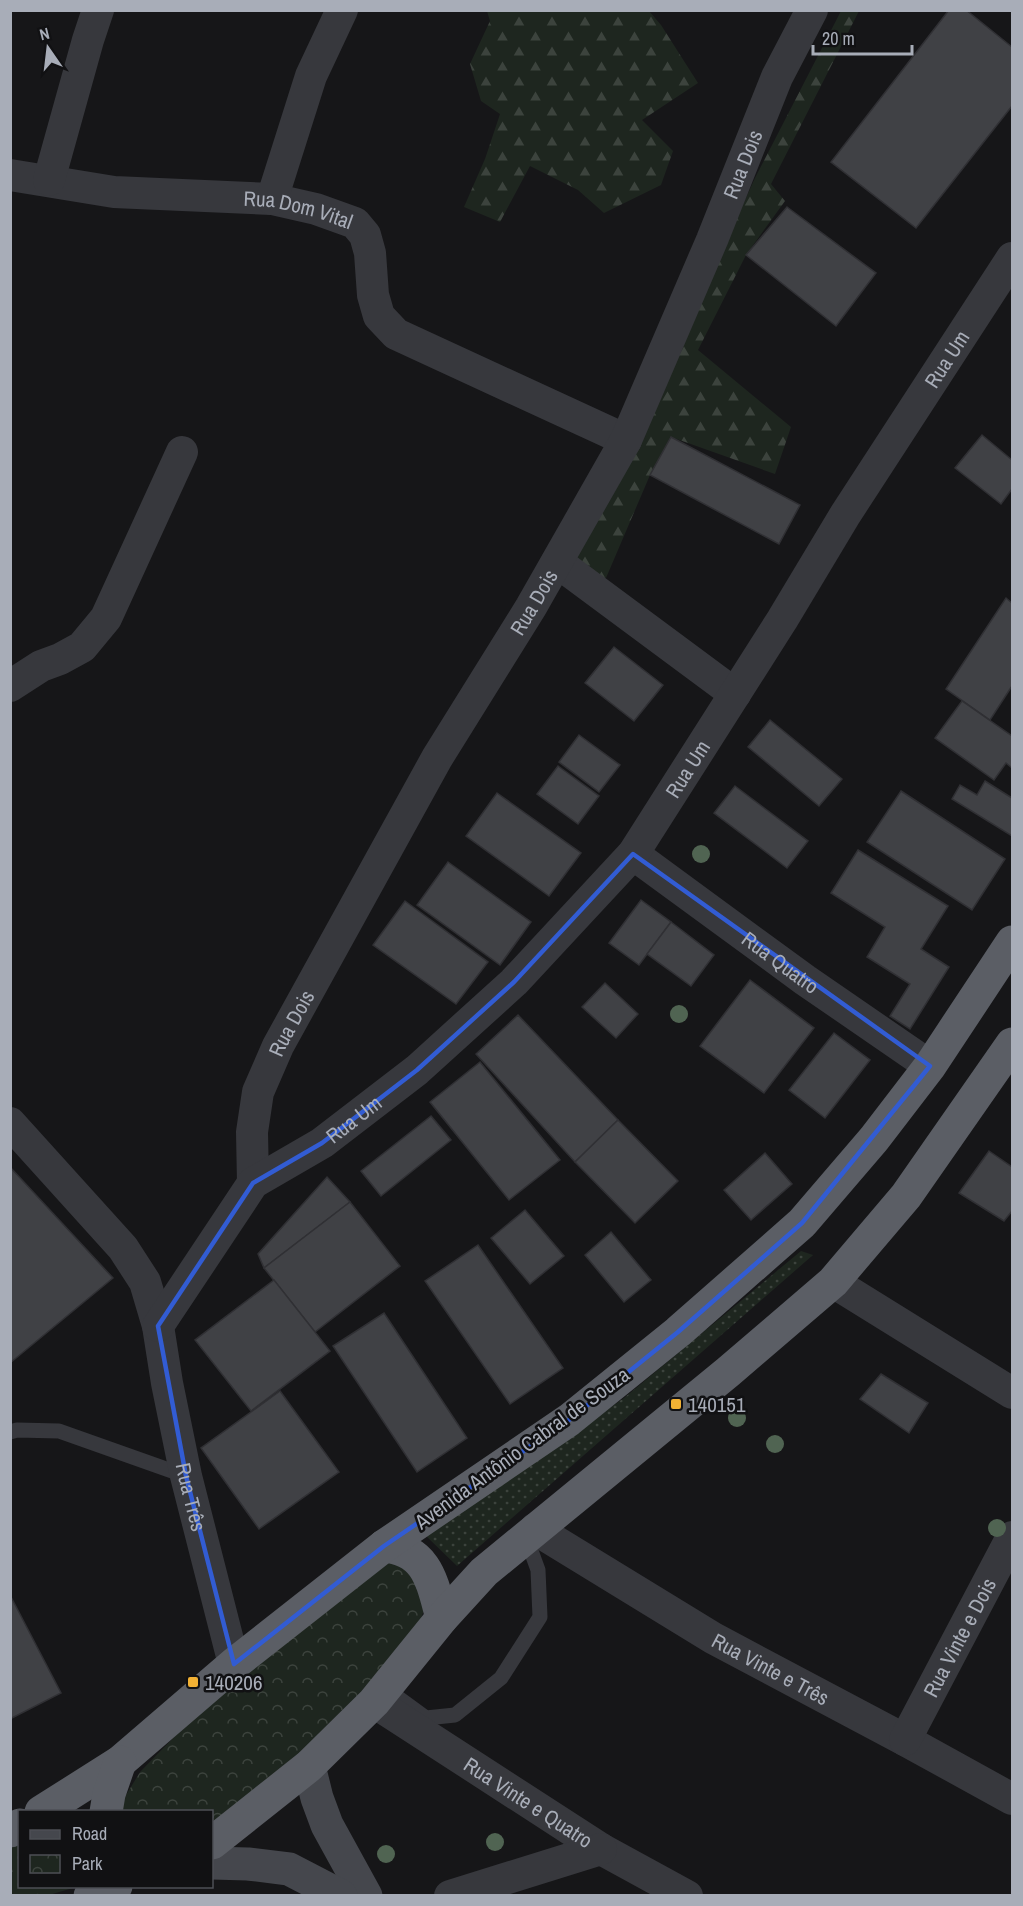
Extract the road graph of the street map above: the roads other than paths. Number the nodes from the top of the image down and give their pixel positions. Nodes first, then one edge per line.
1 (99, 10) edge
2 (342, 10) edge
3 (812, 10) edge
4 (10, 175) edge
5 (49, 180) junction
6 (272, 199) junction
7 (1012, 258) edge
8 (626, 440) junction
9 (182, 452) dead end
10 (557, 562) junction
11 (10, 686) edge
12 (735, 694) junction
13 (633, 854) junction
14 (1012, 942) edge
15 (1012, 1044) edge
16 (930, 1066) junction
17 (10, 1123) edge
18 (253, 1183) junction
19 (833, 1282) junction
20 (158, 1326) junction
21 (1012, 1393) edge
22 (10, 1432) edge
23 (186, 1476) junction
24 (531, 1533) junction
25 (1012, 1537) edge
26 (384, 1546) junction
27 (442, 1618) junction
28 (234, 1664) junction
29 (379, 1695) junction
30 (905, 1740) junction
31 (120, 1762) junction
32 (309, 1766) junction
33 (1012, 1800) edge
34 (44, 1810) edge
35 (106, 1810) edge
36 (213, 1842) edge
37 (601, 1849) junction
38 (213, 1863) edge
39 (113, 1888) edge
40 (90, 1896) edge
41 (341, 1896) edge
42 (366, 1896) edge
43 (450, 1896) edge
44 (687, 1896) edge

1 - 5 street
2 - 6 street
3 - 8 street, Rua Dois
4 - 5 street, Rua Dom Vital
5 - 6 street, Rua Dom Vital
6 - 8 street, Rua Dom Vital
7 - 12 street, Rua Um
8 - 10 street, Rua Dois
9 - 11 street
10 - 12 street
10 - 18 street, Rua Dois
12 - 13 street, Rua Um
13 - 16 street, Rua Quatro
13 - 18 street, Rua Um
14 - 16 highway, Avenida Antônio Cabral de Souza
15 - 19 highway
16 - 26 highway, Avenida Antônio Cabral de Souza
17 - 20 street, Rua Três
18 - 20 street
19 - 21 street
19 - 24 highway
20 - 23 street, Rua Três
22 - 23 lane
23 - 28 street, Rua Três
24 - 27 highway
24 - 29 lane
24 - 30 street, Rua Vinte e Três
25 - 30 street, Rua Vinte e Dois
26 - 27 highway
26 - 28 highway, Avenida Antônio Cabral de Souza
27 - 29 highway
28 - 31 highway, Avenida Antônio Cabral de Souza
29 - 32 highway
29 - 37 street, Rua Vinte e Quatro
30 - 33 street, Rua Vinte e Três
31 - 34 highway, Avenida Antônio Cabral de Souza
31 - 35 highway
32 - 36 highway
32 - 42 main road
37 - 43 street
37 - 44 street, Rua Vinte e Quatro
38 - 41 main road
39 - 40 highway

